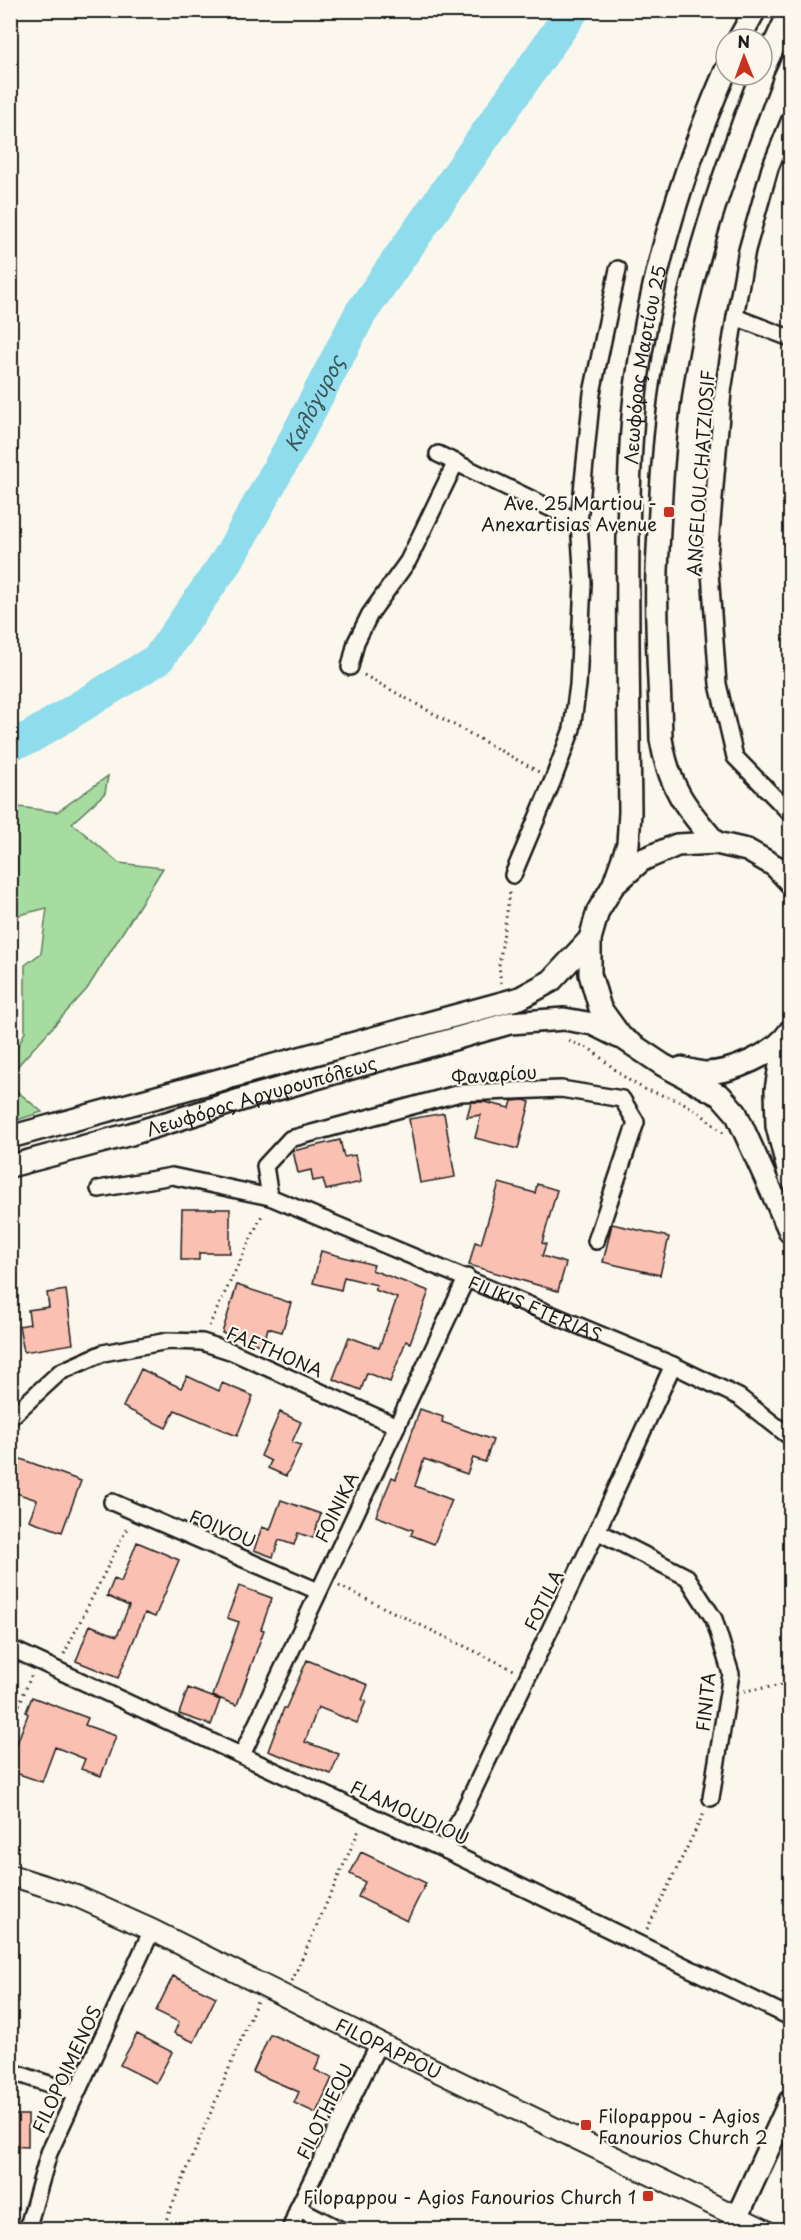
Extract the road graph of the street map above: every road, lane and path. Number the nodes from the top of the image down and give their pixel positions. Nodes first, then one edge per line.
1 (755, 10) edge
2 (790, 11) edge
3 (746, 27) edge
4 (774, 45) edge
5 (719, 87) edge
6 (756, 87) edge
7 (790, 119) edge
8 (618, 269) dead end
9 (735, 317) junction
10 (790, 338) edge
11 (438, 454) dead end
12 (456, 462) junction
13 (579, 522) junction
14 (350, 667) joint
15 (554, 780) junction
16 (790, 813) edge
17 (716, 843) junction
18 (513, 875) joint
19 (790, 882) edge
20 (613, 886) junction
21 (590, 939) junction
22 (505, 1005) junction
23 (787, 1036) edge
24 (621, 1037) junction
25 (663, 1065) junction
26 (10, 1137) edge
27 (10, 1166) edge
28 (790, 1178) edge
29 (99, 1189) dead end
30 (270, 1197) junction
31 (790, 1232) edge
32 (596, 1241) dead end
33 (467, 1277) junction
34 (202, 1342) junction
35 (673, 1365) junction
36 (10, 1418) edge
37 (397, 1426) junction
38 (790, 1437) edge
39 (112, 1502) dead end
40 (135, 1512) junction
41 (597, 1531) junction
42 (321, 1585) junction
43 (10, 1648) edge
44 (37, 1660) junction
45 (57, 1669) junction
46 (528, 1676) junction
47 (790, 1684) edge
48 (728, 1694) junction
49 (10, 1727) edge
50 (242, 1755) junction
51 (711, 1798) joint
52 (367, 1814) junction
53 (445, 1850) junction
54 (10, 1875) edge
55 (152, 1930) junction
56 (640, 1944) junction
57 (263, 1985) junction
58 (285, 1996) junction
59 (790, 2018) edge
60 (379, 2043) junction
61 (10, 2071) edge
62 (76, 2093) junction
63 (790, 2101) edge
64 (298, 2208) junction
65 (738, 2216) junction
66 (27, 2229) edge
67 (162, 2229) edge
68 (290, 2229) edge
69 (341, 2229) edge
70 (765, 2229) edge

1 - 3 main road
2 - 4 main road, Λεωφόρος Μαρτίου 25
5 - 20 main road, Λεωφόρος Μαρτίου 25
6 - 17 main road, Λεωφόρος Μαρτίου 25
7 - 9 street, ANGELOU CHATZIOSIF
8 - 13 street
9 - 10 street
9 - 16 street, ANGELOU CHATZIOSIF
11 - 12 street
12 - 13 street
12 - 14 street
13 - 15 street
14 - 15 path
15 - 18 street
17 - 19 main road
17 - 20 main road
18 - 22 path
20 - 21 main road
21 - 22 main road
21 - 24 main road
22 - 24 main road
22 - 26 main road, Λεωφόρος Αργυρουπόλεως
22 - 27 main road, Λεωφόρος Αργυρουπόλεως
23 - 25 main road
23 - 28 main road
24 - 25 main road
25 - 31 main road
29 - 30 street, FILIKIS ETERIAS
30 - 32 street, Φαναρίου
30 - 33 street, FILIKIS ETERIAS
30 - 34 path
33 - 35 street, FILIKIS ETERIAS
33 - 37 street, FOINIKA
34 - 36 street, FAETHONA
34 - 37 street, FAETHONA
35 - 38 street, FILIKIS ETERIAS
35 - 41 street, FOTILA
37 - 42 street, FOINIKA
39 - 40 street, FOIVOU
40 - 42 street, FOIVOU
40 - 45 path
41 - 46 street, FOTILA
41 - 48 street, FINITA
42 - 46 path
42 - 50 street, FOINIKA
43 - 44 street, FLAMOUDIOU
44 - 45 street, FLAMOUDIOU
44 - 49 path
45 - 50 street, FLAMOUDIOU
46 - 53 street, FOTILA
47 - 48 path
48 - 51 street, FINITA
50 - 52 street, FLAMOUDIOU
51 - 56 path
52 - 53 street, FLAMOUDIOU
52 - 58 path
53 - 56 street, FLAMOUDIOU
54 - 55 street, FILOPAPPOU
55 - 57 street, FILOPAPPOU
55 - 62 street, FILOPOIMENOS
56 - 59 street, FLAMOUDIOU
57 - 58 street, FILOPAPPOU
57 - 67 path
58 - 60 street, FILOPAPPOU
60 - 64 street, FILOTHEOU
60 - 65 street, FILOPAPPOU
61 - 62 street
62 - 66 street, FILOPOIMENOS
63 - 65 main road
64 - 68 street, FILOTHEOU
64 - 69 street
65 - 70 street, FILOPAPPOU

